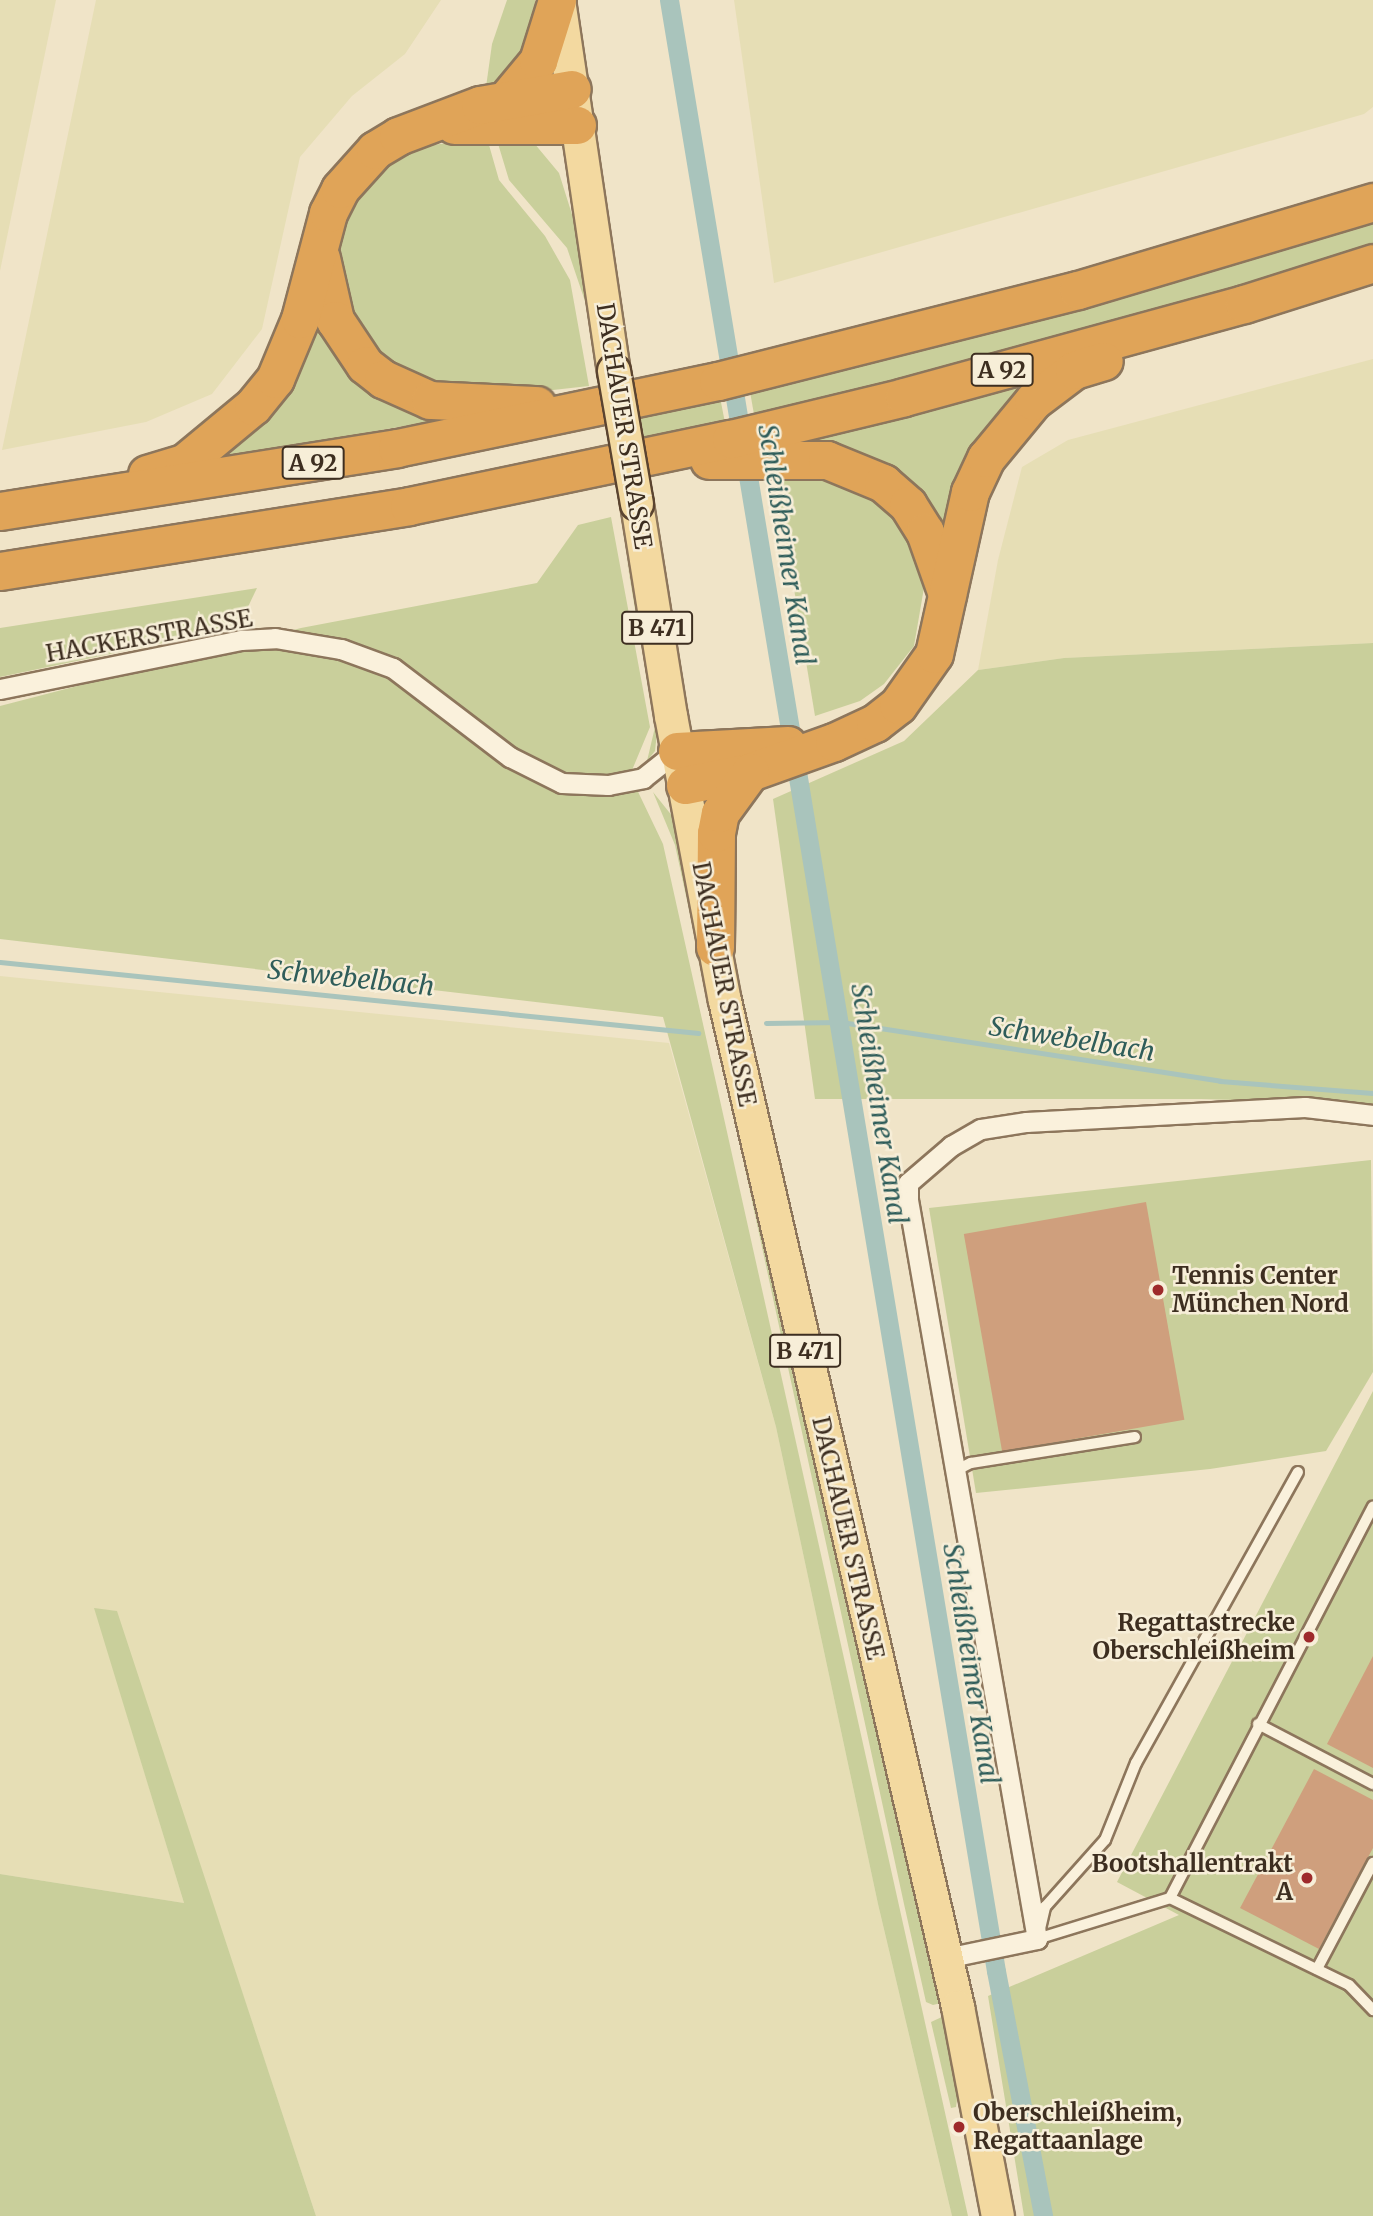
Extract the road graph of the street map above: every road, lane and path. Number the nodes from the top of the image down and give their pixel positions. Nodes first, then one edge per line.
1 (558, 0) edge
2 (572, 89) junction
3 (508, 97) junction
4 (577, 125) junction
5 (422, 127) junction
6 (1373, 202) edge
7 (319, 244) junction
8 (1373, 263) edge
9 (1244, 304) junction
10 (611, 388) junction
11 (747, 447) junction
12 (8, 510) edge
13 (0, 570) edge
14 (948, 596) junction
15 (0, 688) edge
16 (763, 761) junction
17 (681, 768) junction
18 (643, 778) junction
19 (715, 947) junction
20 (1373, 1115) edge
21 (1135, 1437) dead end
22 (955, 1471) junction
23 (1298, 1472) dead end
24 (1373, 1506) edge
25 (1258, 1724) junction
26 (1373, 1784) edge
27 (1373, 1863) edge
28 (1170, 1898) junction
29 (1028, 1941) junction
30 (946, 1958) junction
31 (1317, 1969) junction
32 (1373, 2010) edge
33 (998, 2216) edge

1 - 2 main road, DACHAUER STRASSE / B 471
1 - 3 highway
2 - 3 highway
2 - 4 main road, DACHAUER STRASSE / B 471
3 - 5 highway
4 - 5 highway
4 - 10 main road, DACHAUER STRASSE / B 471
5 - 7 highway
6 - 10 highway, A 92
7 - 10 highway
7 - 12 highway
8 - 9 highway, A 92
9 - 11 highway, A 92
9 - 14 highway
10 - 12 highway, A 92
10 - 17 main road, DACHAUER STRASSE / B 471, bridge
11 - 13 highway, A 92
11 - 14 highway
14 - 16 highway
15 - 18 street, HACKERSTRASSE
16 - 17 highway
16 - 19 highway
17 - 18 street
17 - 18 street, HACKERSTRASSE
17 - 19 main road, DACHAUER STRASSE / B 471
19 - 30 main road, DACHAUER STRASSE / B 471
20 - 22 street
21 - 22 lane
22 - 29 street
23 - 29 lane
24 - 25 lane
25 - 26 lane
25 - 28 lane
27 - 31 lane
28 - 29 lane
28 - 31 lane
29 - 30 street
30 - 33 main road, DACHAUER STRASSE / B 471
31 - 32 lane

